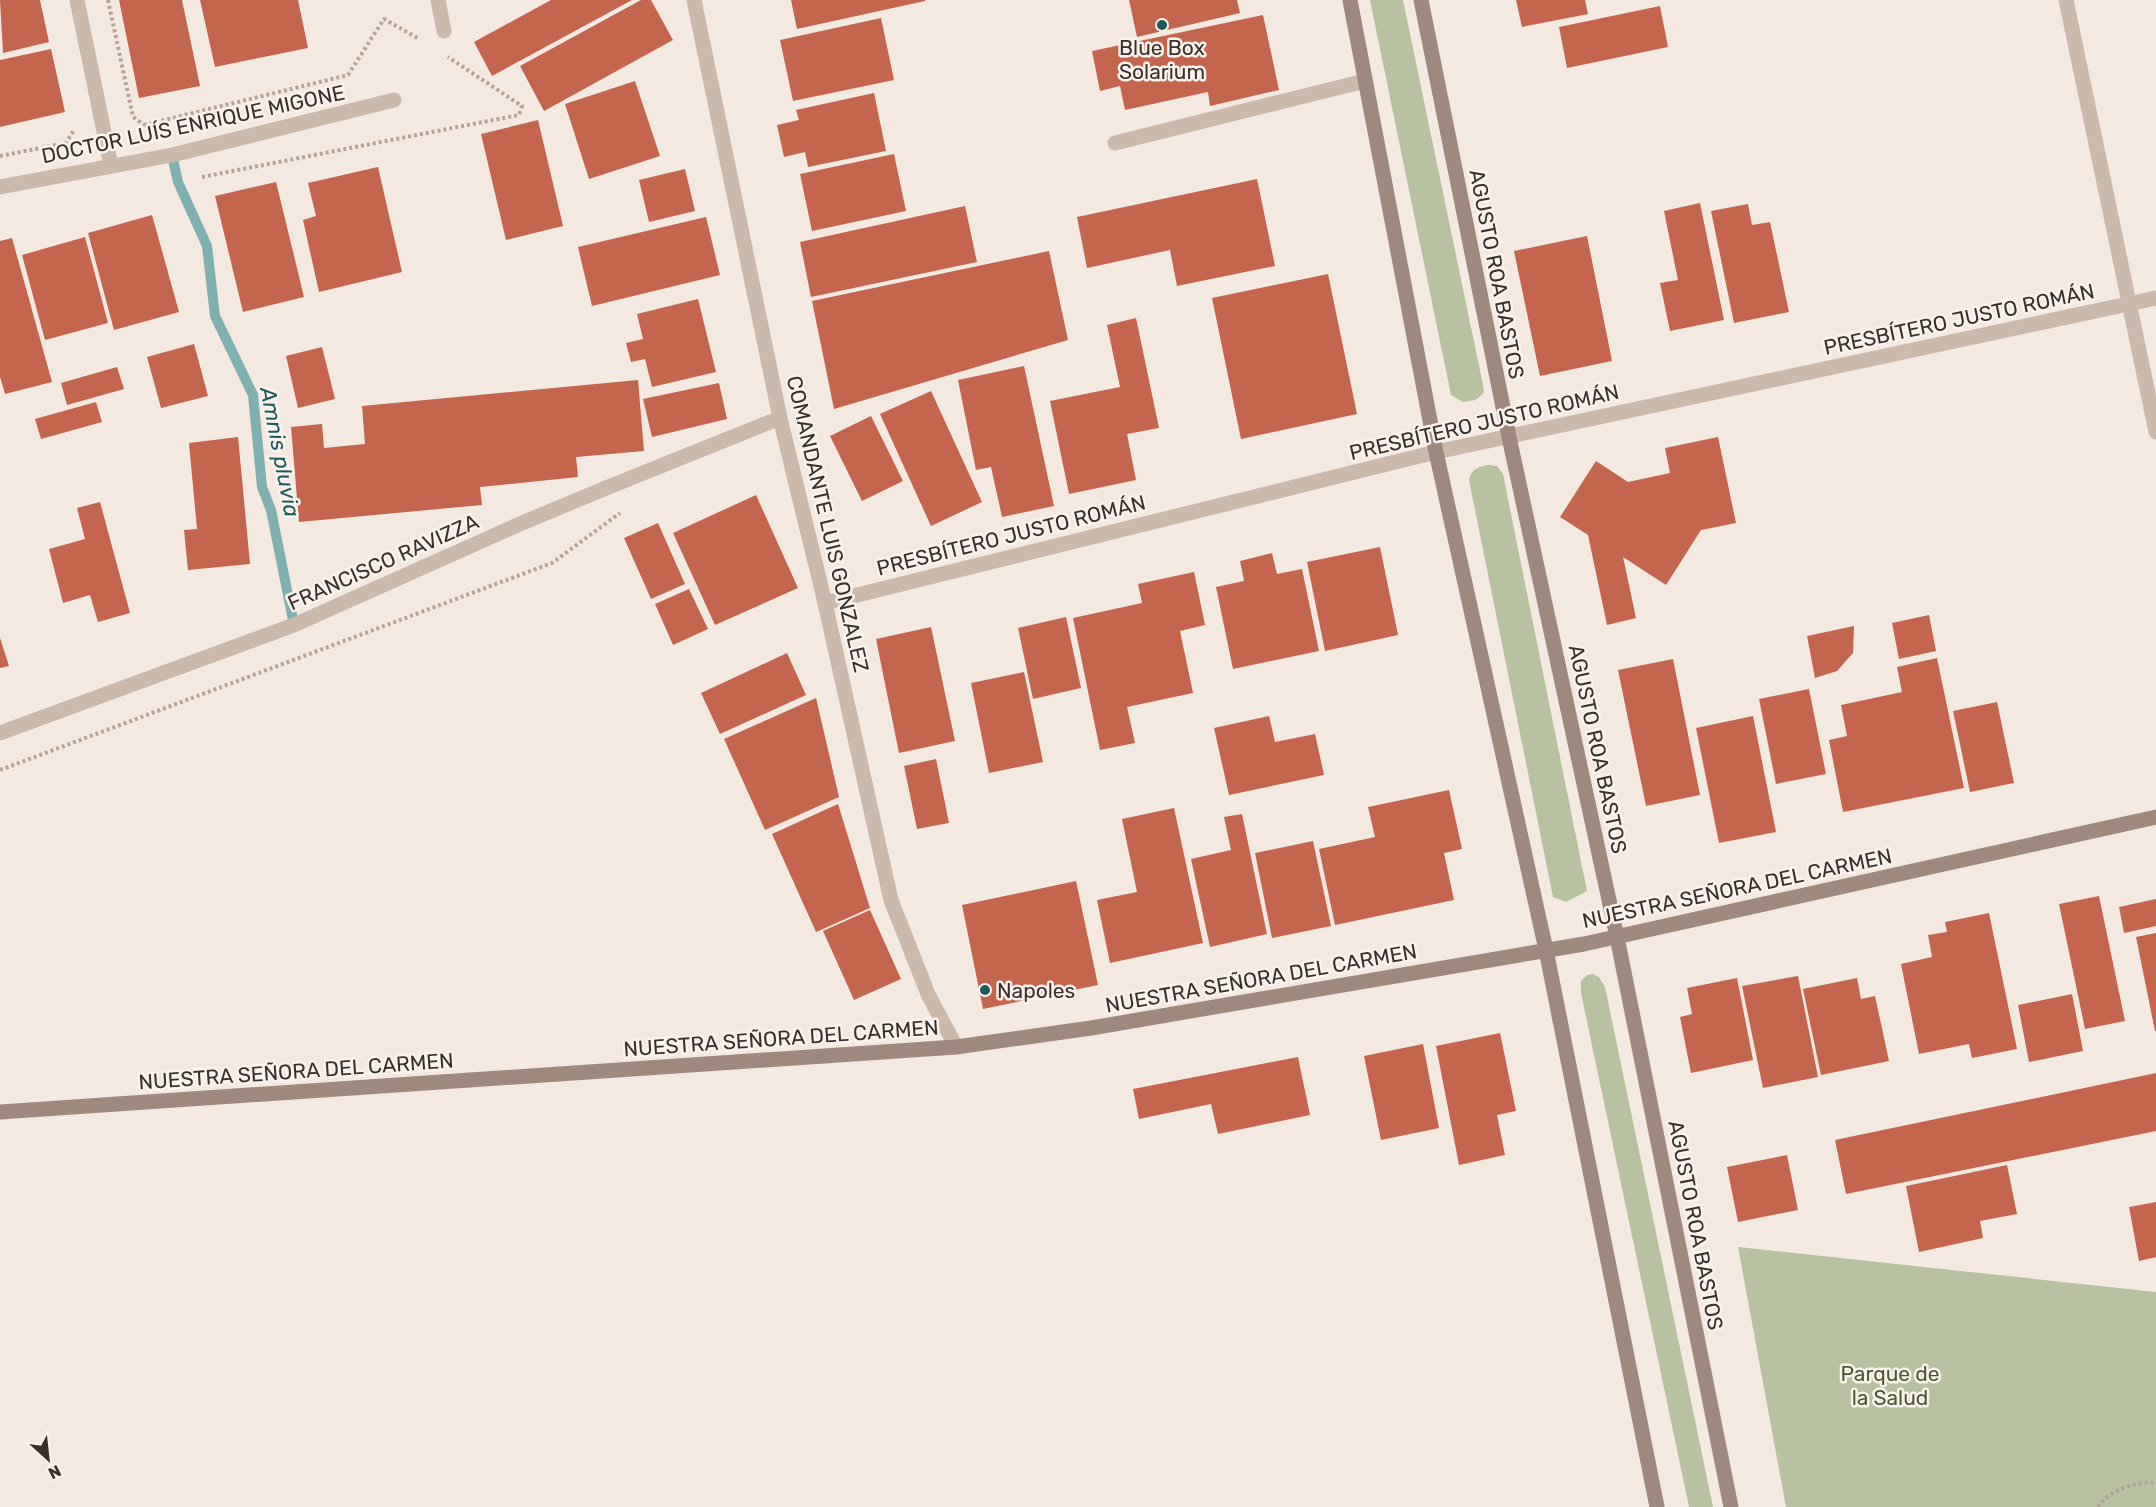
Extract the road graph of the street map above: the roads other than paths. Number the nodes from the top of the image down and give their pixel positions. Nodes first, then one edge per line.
1 (77, 0) edge
2 (438, 0) edge
3 (694, 0) edge
4 (1350, 0) edge
5 (1421, 0) edge
6 (2066, 0) edge
7 (444, 31) dead end
8 (1365, 81) junction
9 (394, 100) dead end
10 (1115, 143) dead end
11 (111, 166) junction
12 (0, 187) edge
13 (2156, 298) edge
14 (2129, 303) junction
15 (780, 418) junction
16 (2156, 432) edge
17 (1509, 437) junction
18 (1436, 452) junction
19 (825, 603) junction
20 (0, 734) edge
21 (2156, 817) edge
22 (1617, 937) junction
23 (1546, 950) junction
24 (956, 1047) junction
25 (0, 1112) edge
26 (1657, 1507) edge
27 (1731, 1507) edge

1 - 11 street
2 - 7 street
3 - 15 street, COMANDANTE LUIS GONZALEZ
4 - 8 street
5 - 17 street, AGUSTO ROA BASTOS
6 - 14 street
8 - 10 street
8 - 18 street
9 - 11 street, DOCTOR LUÍS ENRIQUE MIGONE
11 - 12 street, DOCTOR LUÍS ENRIQUE MIGONE
13 - 14 street, PRESBÍTERO JUSTO ROMÁN
14 - 16 street
14 - 17 street, PRESBÍTERO JUSTO ROMÁN
15 - 19 street, COMANDANTE LUIS GONZALEZ
15 - 20 street, FRANCISCO RAVIZZA
17 - 18 street, PRESBÍTERO JUSTO ROMÁN
17 - 22 street, AGUSTO ROA BASTOS
18 - 19 street, PRESBÍTERO JUSTO ROMÁN
18 - 23 street
19 - 24 street, COMANDANTE LUIS GONZALEZ
21 - 22 street, NUESTRA SEÑORA DEL CARMEN
22 - 23 street, NUESTRA SEÑORA DEL CARMEN
22 - 27 street, AGUSTO ROA BASTOS
23 - 24 street, NUESTRA SEÑORA DEL CARMEN
23 - 26 street
24 - 25 street, NUESTRA SEÑORA DEL CARMEN

